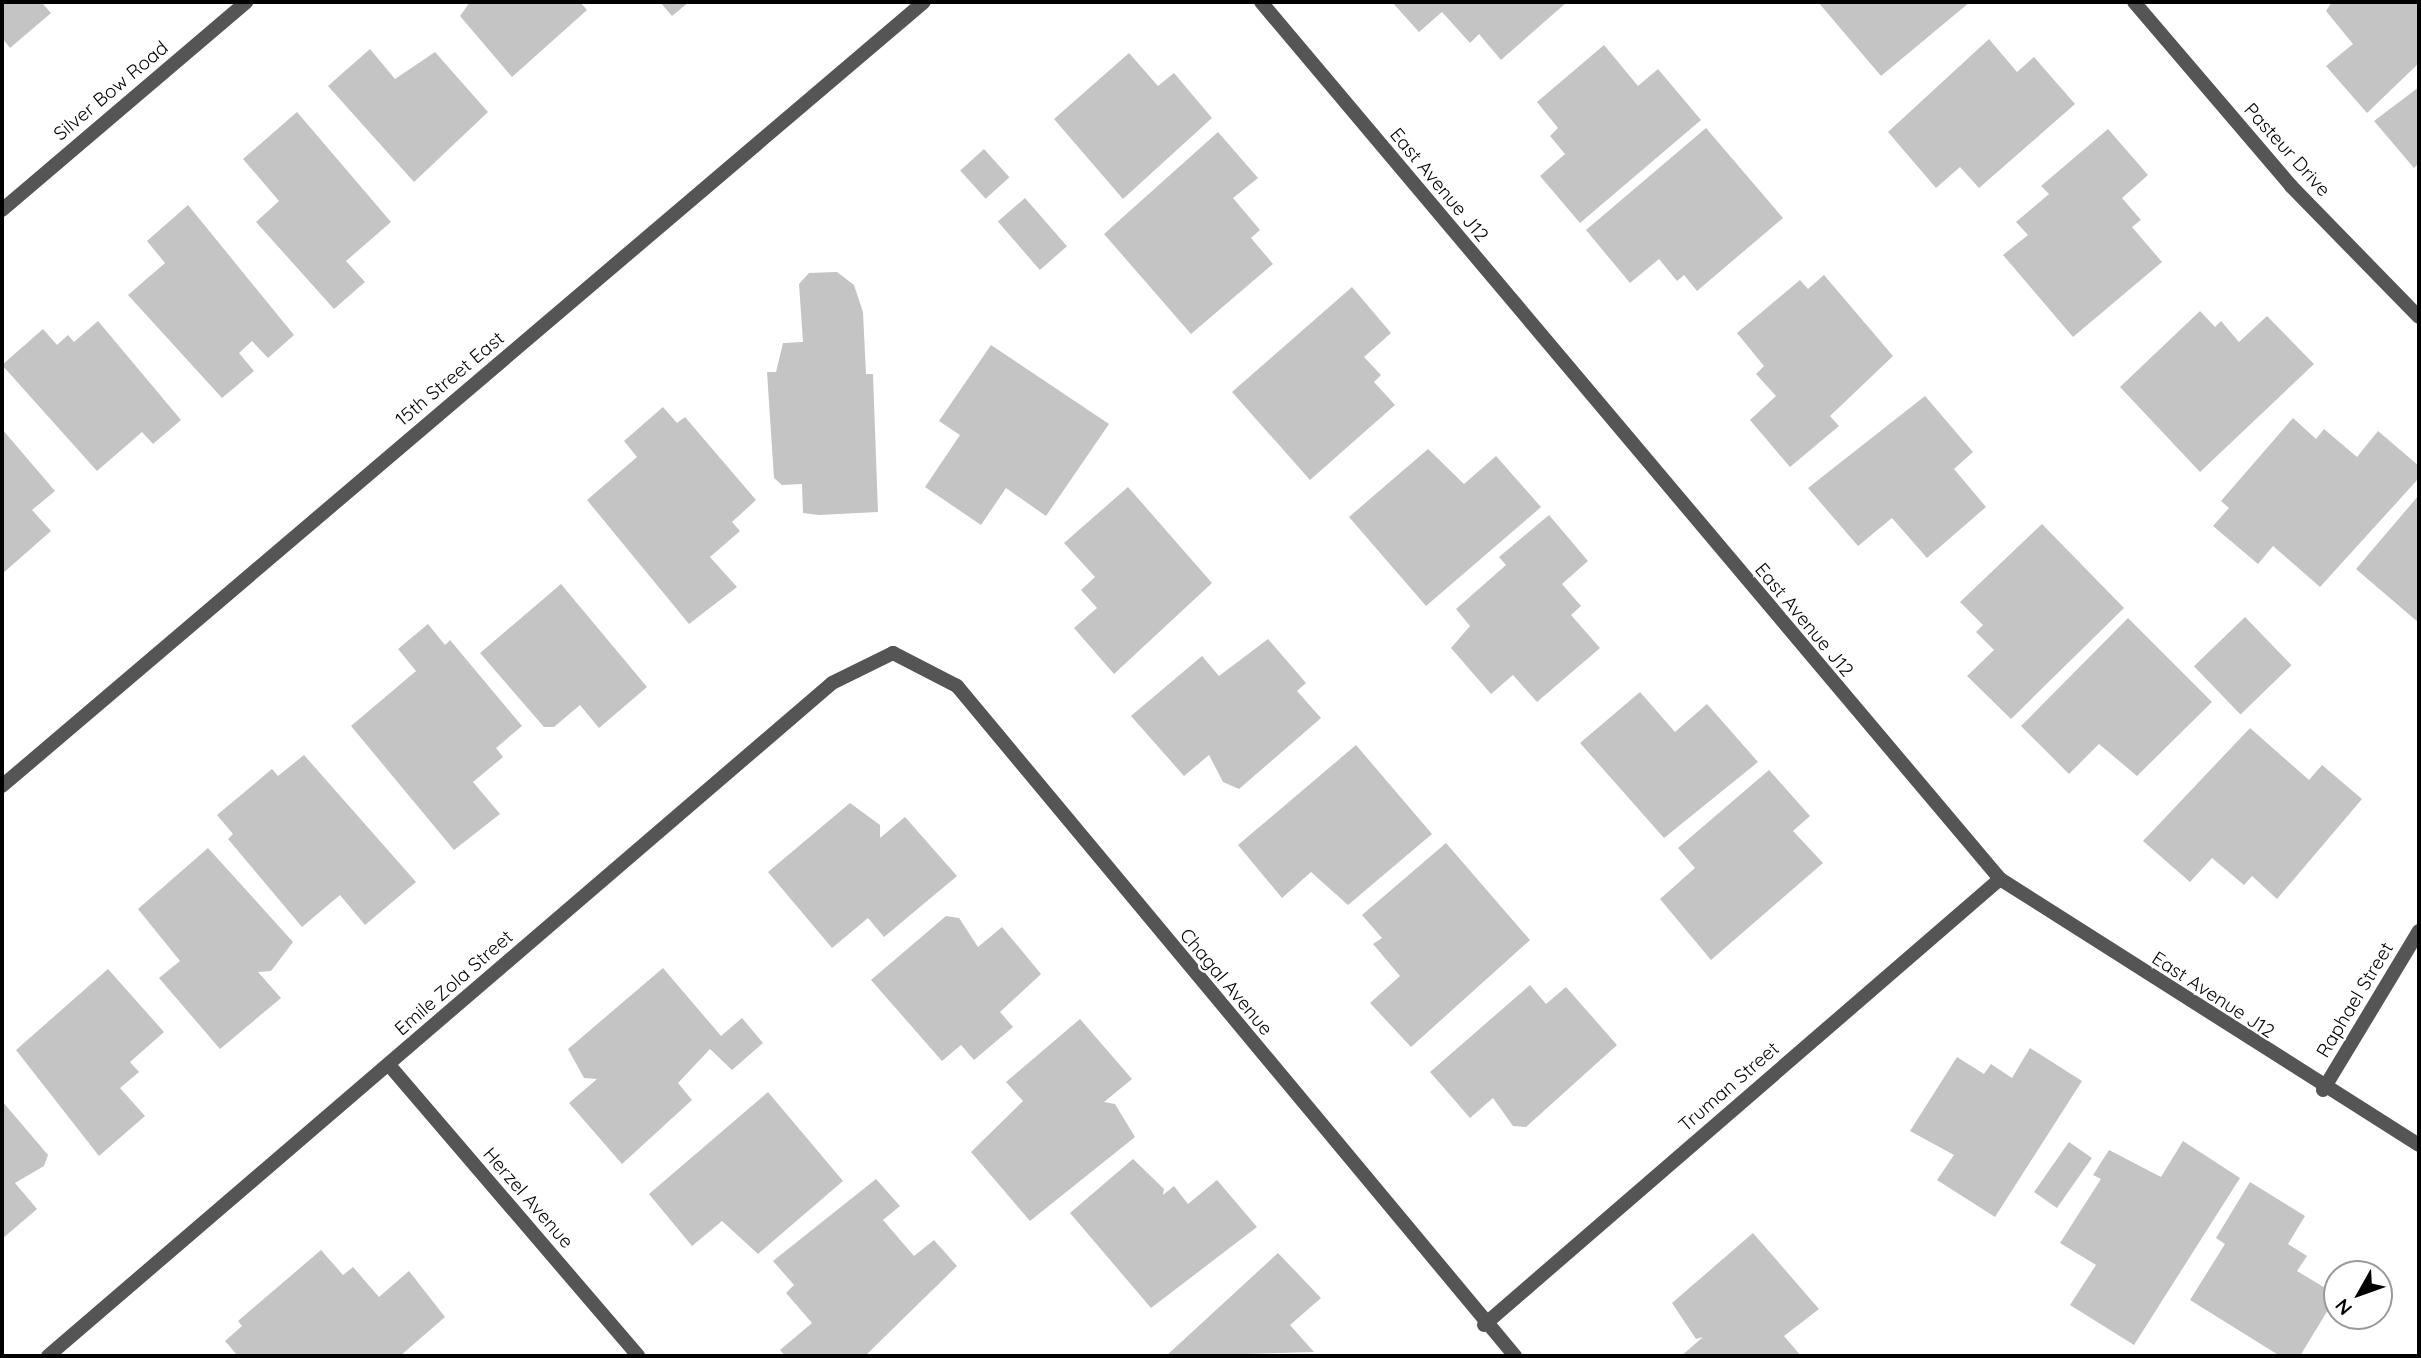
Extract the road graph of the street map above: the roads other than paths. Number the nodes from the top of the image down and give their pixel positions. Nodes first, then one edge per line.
1 (246, 2) edge
2 (924, 2) edge
3 (1261, 2) edge
4 (2134, 2) edge
5 (2, 210) edge
6 (2419, 317) edge
7 (893, 653) joint
8 (2, 786) edge
9 (2000, 879) junction
10 (2419, 931) edge
11 (389, 1065) junction
12 (2323, 1090) junction
13 (2419, 1145) edge
14 (1484, 1325) junction
15 (48, 1356) edge
16 (638, 1356) edge
17 (1515, 1356) edge

1 - 5 street, Silver Bow Road
2 - 8 street, 15th Street East
3 - 9 street, East Avenue J12
4 - 6 street, Pasteur Drive
7 - 11 street, Emile Zola Street
7 - 14 street, Chagal Avenue
9 - 12 street, East Avenue J12
9 - 14 street, Truman Street
10 - 12 street, Raphael Street
11 - 15 street, Emile Zola Street
11 - 16 street, Herzel Avenue
12 - 13 street, East Avenue J12
14 - 17 street, Chagal Avenue

